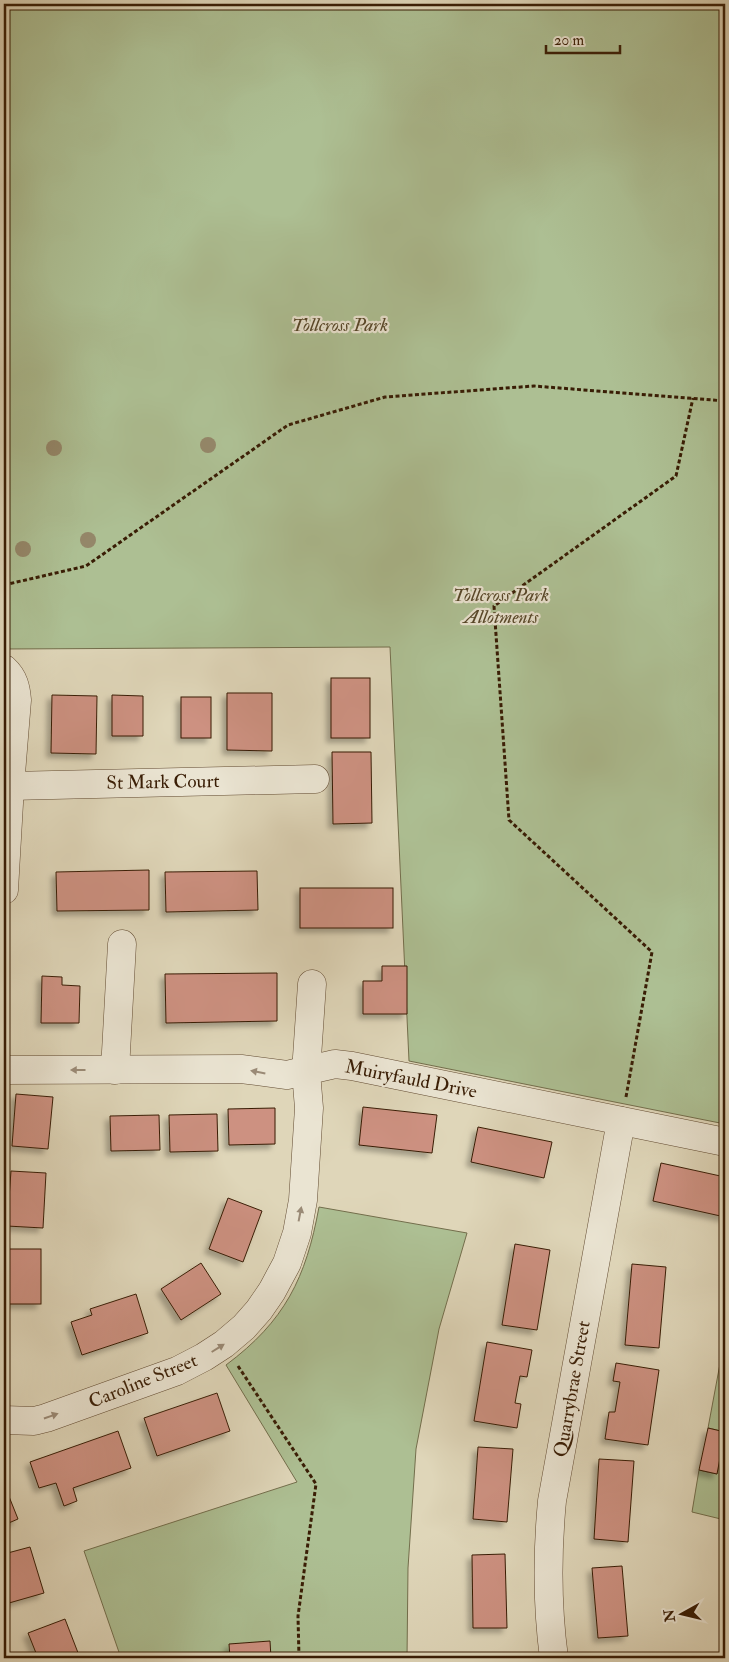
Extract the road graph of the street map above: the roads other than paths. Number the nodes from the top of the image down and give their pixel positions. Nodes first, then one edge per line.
1 (8, 674) edge
2 (315, 779) dead end
3 (10, 786) junction
4 (4, 890) edge
5 (122, 944) dead end
6 (312, 984) dead end
7 (4, 1070) edge
8 (115, 1070) junction
9 (306, 1072) junction
10 (621, 1122) junction
11 (725, 1142) edge
12 (4, 1418) edge
13 (554, 1658) edge

1 - 3 street
2 - 3 street, St Mark Court
3 - 4 street
5 - 8 street
6 - 9 street, Caroline Street
8 -> 7 street, Muiryfauld Drive
9 -> 8 street, Muiryfauld Drive
9 - 10 street, Muiryfauld Drive
12 -> 9 street, Caroline Street
10 - 11 street, Muiryfauld Drive
10 - 13 street, Quarrybrae Street

